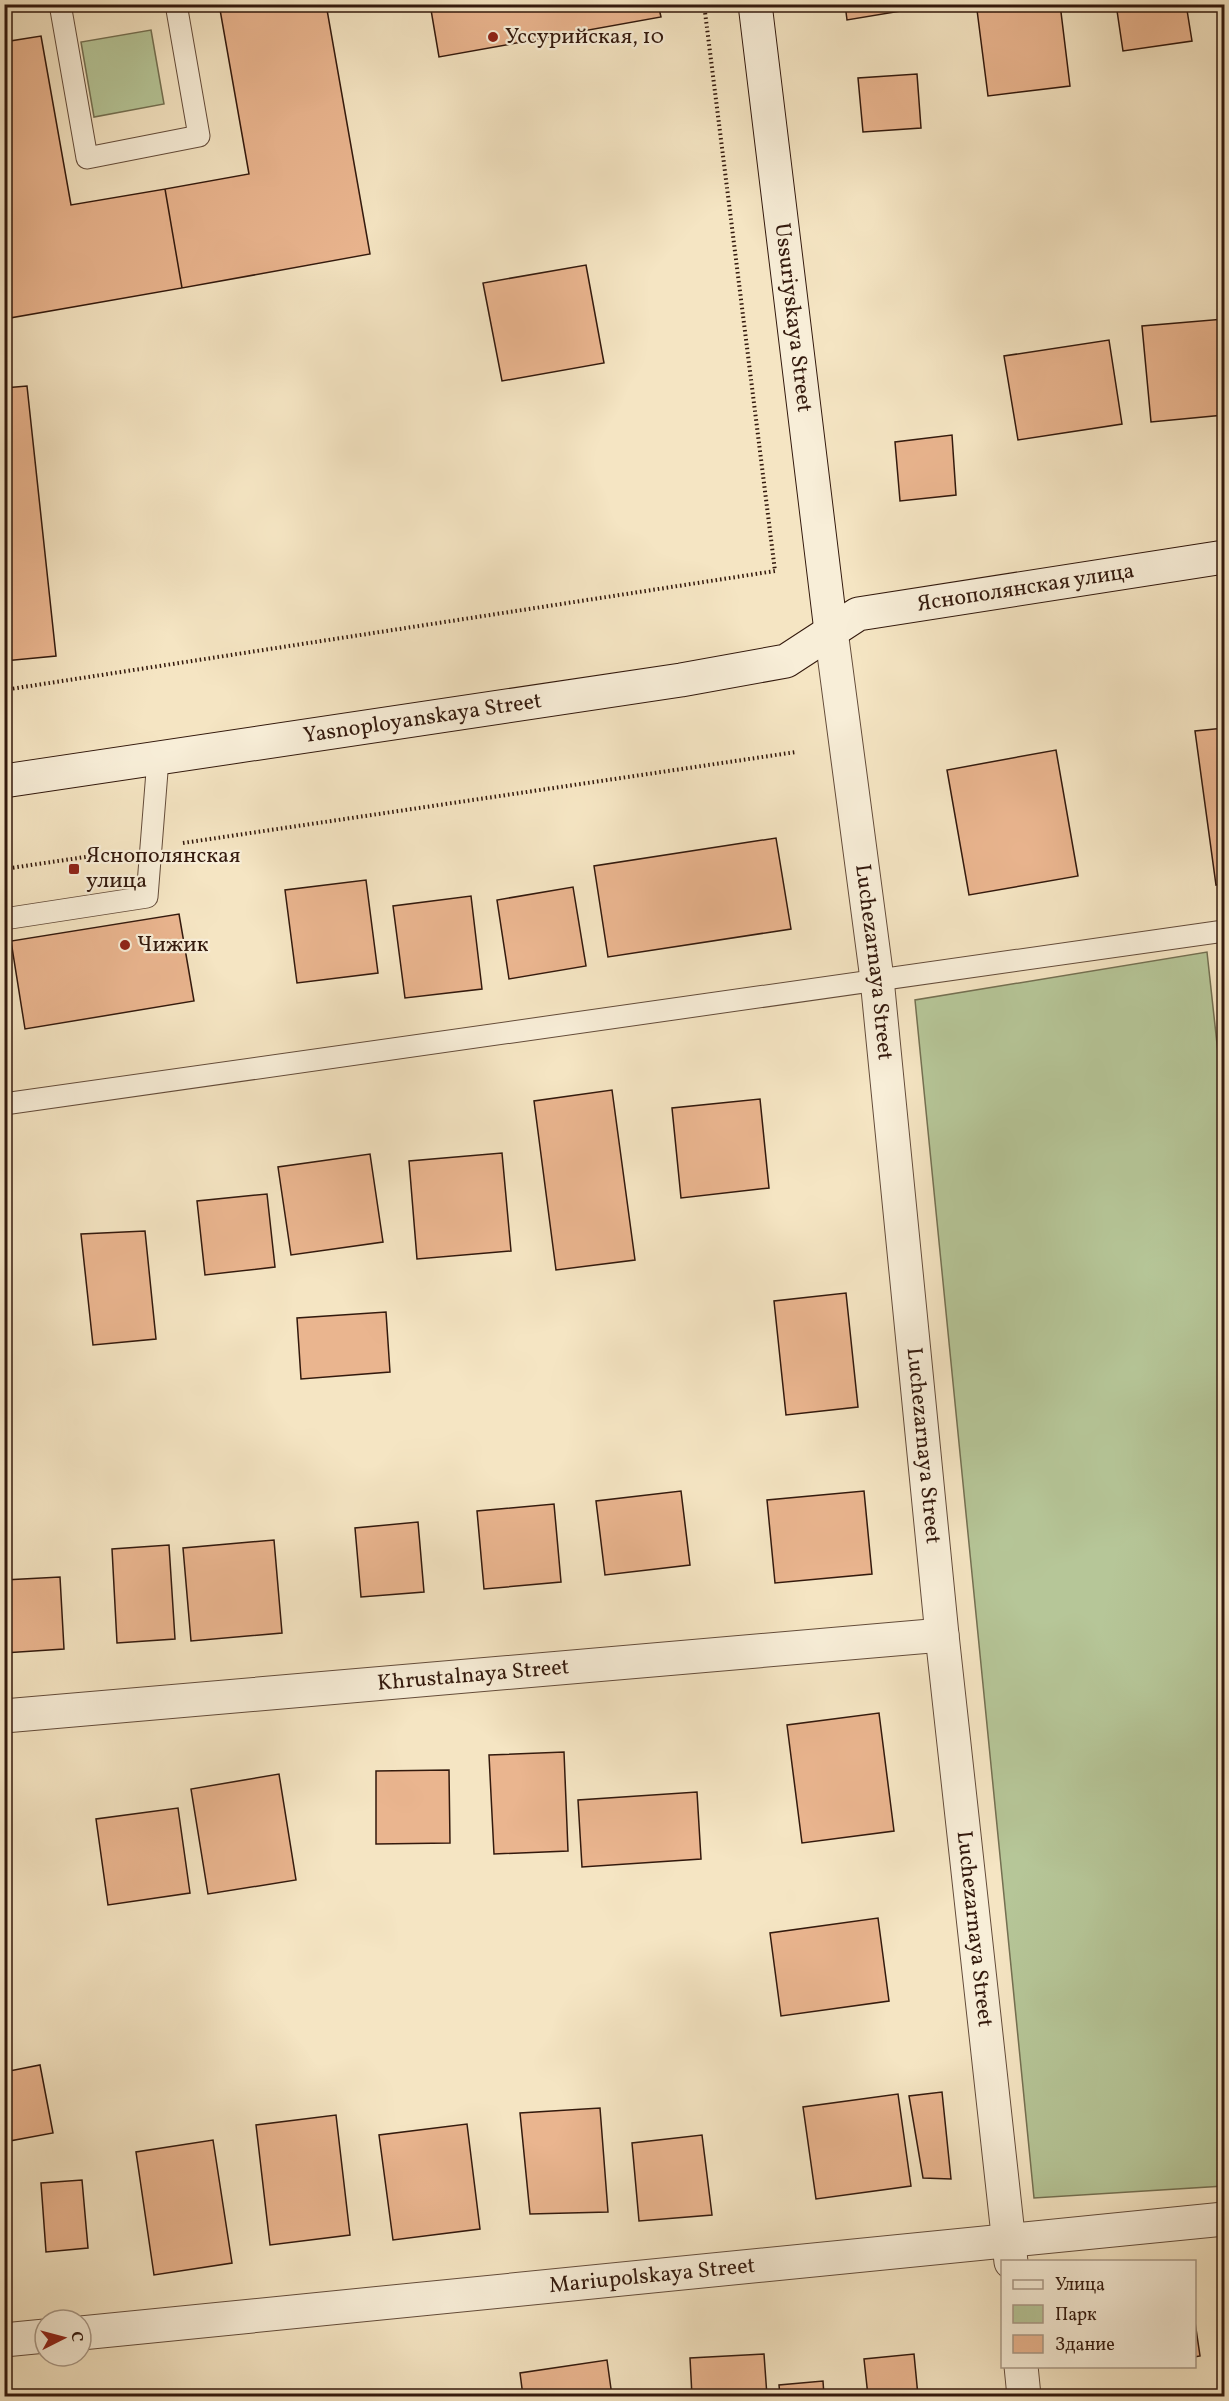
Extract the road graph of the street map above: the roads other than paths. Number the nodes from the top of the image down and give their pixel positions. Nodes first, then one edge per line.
1 (60, 4) edge
2 (176, 4) edge
3 (755, 4) edge
4 (1224, 557) edge
5 (831, 631) junction
6 (158, 759) junction
7 (4, 781) edge
8 (4, 919) edge
9 (1224, 931) edge
10 (877, 979) junction
11 (4, 1104) edge
12 (942, 1635) junction
13 (4, 1716) edge
14 (1224, 2219) edge
15 (1010, 2250) edge
16 (93, 2332) edge
17 (33, 2337) edge
18 (4, 2340) edge
19 (1021, 2368) edge
20 (1024, 2397) edge

1 - 2 lane
3 - 5 street, Ussuriyskaya Street
4 - 5 street, Яснополянская улица
5 - 6 street, Yasnoployanskaya Street
5 - 10 street, Luchezarnaya Street
6 - 7 street, Yasnoployanskaya Street
6 - 8 lane
9 - 10 lane
10 - 11 lane
10 - 12 street, Luchezarnaya Street
12 - 13 street, Khrustalnaya Street
12 - 15 street, Luchezarnaya Street
14 - 15 street, Mariupolskaya Street
15 - 16 street, Mariupolskaya Street
17 - 18 street
19 - 20 street

